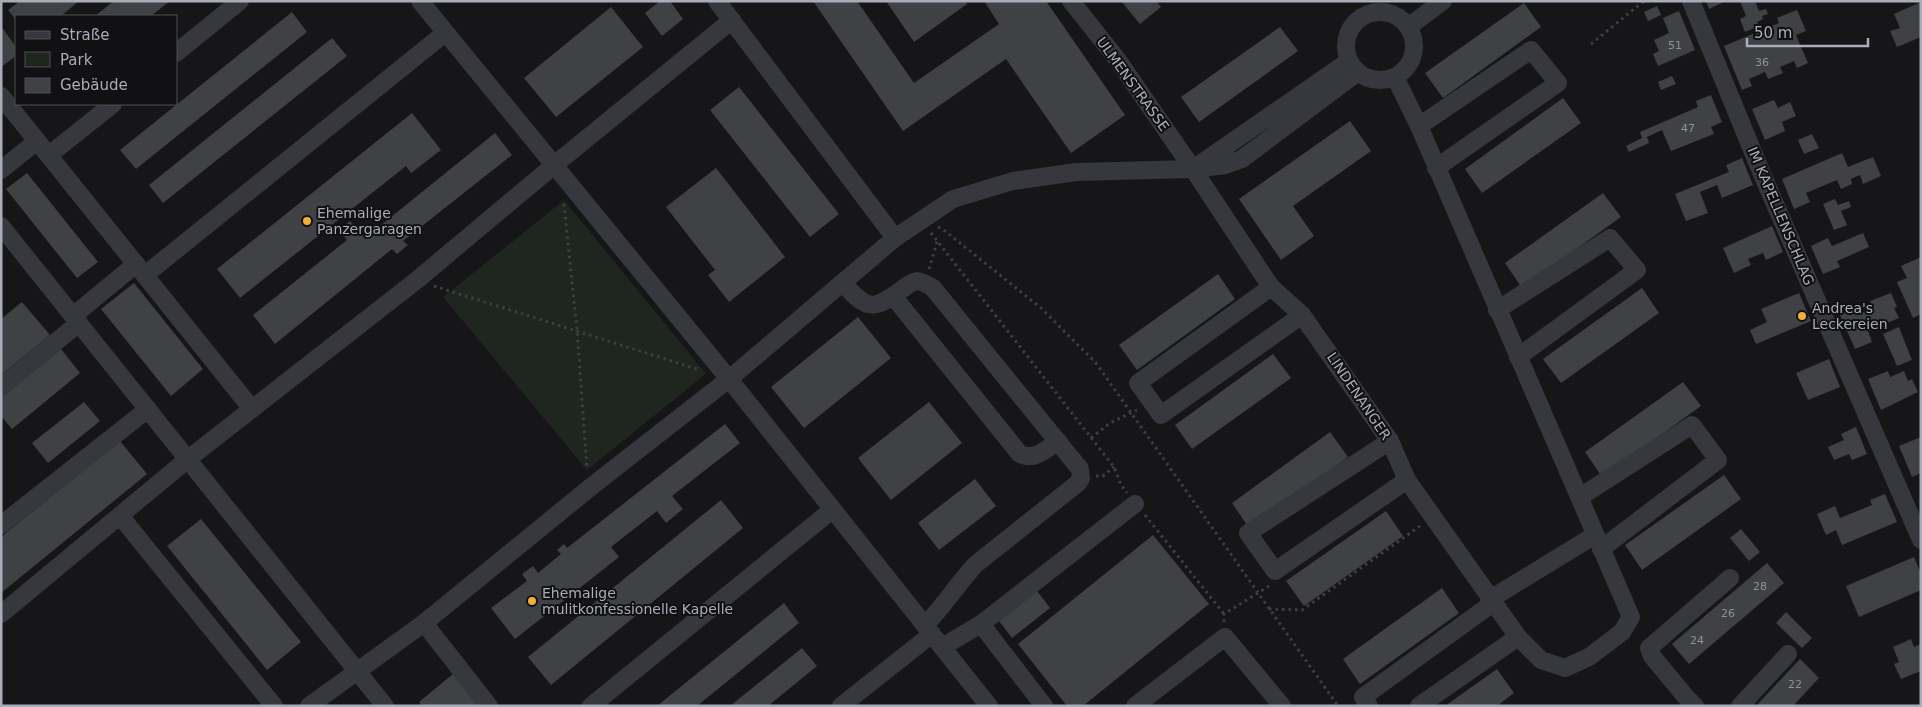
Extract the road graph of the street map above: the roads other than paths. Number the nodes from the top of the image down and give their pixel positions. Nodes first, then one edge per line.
1 (240, 1) edge
2 (420, 1) edge
3 (717, 1) edge
4 (1071, 1) edge
5 (1443, 1) edge
6 (1691, 1) edge
7 (1362, 8) edge
8 (732, 20) junction
9 (1408, 27) junction
10 (445, 33) junction
11 (178, 51) edge
12 (1353, 67) junction
13 (1395, 77) junction
14 (1, 96) edge
15 (112, 105) edge
16 (1419, 126) junction
17 (37, 141) junction
18 (49, 156) junction
19 (553, 166) junction
20 (1436, 168) junction
21 (1194, 169) junction
22 (1, 170) edge
23 (1, 226) edge
24 (895, 238) junction
25 (140, 270) junction
26 (843, 283) junction
27 (1271, 288) junction
28 (893, 296) junction
29 (1497, 310) junction
30 (1302, 315) junction
31 (76, 319) junction
32 (1518, 357) junction
33 (729, 379) junction
34 (1, 387) edge
35 (148, 409) junction
36 (252, 409) junction
37 (1058, 441) junction
38 (1390, 441) junction
39 (188, 459) junction
40 (1407, 480) junction
41 (1580, 497) junction
42 (1135, 504) road end
43 (832, 510) junction
44 (121, 517) junction
45 (1, 525) edge
46 (1921, 540) edge
47 (1598, 542) junction
48 (1730, 578) dead end
49 (1492, 598) junction
50 (1, 614) edge
51 (424, 623) junction
52 (981, 624) junction
53 (933, 636) junction
54 (1518, 637) junction
55 (1788, 654) dead end
56 (357, 670) junction
57 (274, 706) edge
58 (309, 706) edge
59 (385, 706) edge
60 (489, 706) edge
61 (591, 706) edge
62 (841, 706) edge
63 (989, 706) edge
64 (1044, 706) edge
65 (1135, 706) edge
66 (1282, 706) edge
67 (1370, 706) edge
68 (1419, 706) edge
69 (1695, 706) edge
70 (1740, 706) edge

1 - 11 street
2 - 10 street
3 - 8 street
4 - 21 street, ULMENSTRASSE
5 - 9 street
6 - 46 street, IM KAPELLENSCHLAG
7 - 9 street
7 - 12 street
8 - 19 street
8 - 24 street
9 - 13 street
10 - 19 street
10 - 25 street
12 - 13 street
12 - 21 street
13 - 16 street
14 - 17 street
15 - 18 street
16 - 20 street
16 - 20 street
17 - 18 street
17 - 22 street
18 - 25 street
19 - 33 street
19 - 36 street
20 - 29 street
21 - 24 street
21 - 27 street, LINDENANGER
23 - 31 street
24 - 26 street
25 - 31 street
25 - 36 street
26 - 28 street
26 - 33 street
27 - 30 street, LINDENANGER
27 - 30 street
28 - 37 street
28 - 37 street
29 - 32 street
29 - 32 street
30 - 38 street, LINDENANGER
31 - 34 street
31 - 35 street
32 - 41 street
33 - 43 street
33 - 51 street
35 - 39 street
35 - 45 street
36 - 39 street
37 - 53 street
38 - 40 street, LINDENANGER
38 - 40 street
39 - 44 street
39 - 56 street
40 - 49 street, LINDENANGER
41 - 47 street
41 - 47 street
42 - 52 street
43 - 53 street
43 - 61 street
44 - 50 street
44 - 57 street
47 - 49 street
47 - 54 street, LINDENANGER
48 - 69 street
49 - 54 street, LINDENANGER
49 - 67 street
51 - 56 street
51 - 60 street
52 - 53 street
52 - 64 street
53 - 62 street
53 - 63 street
54 - 68 street
55 - 70 street
56 - 58 street
56 - 59 street
65 - 66 street

